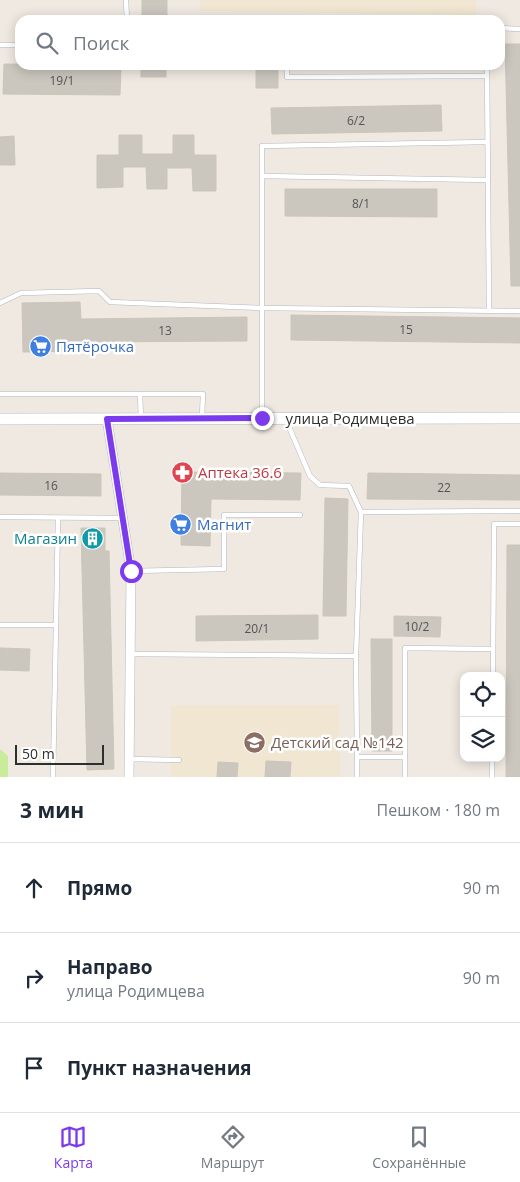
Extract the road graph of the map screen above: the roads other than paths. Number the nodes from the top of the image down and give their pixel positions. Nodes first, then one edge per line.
1 (126, 0) edge
2 (127, 15) edge
3 (505, 28) edge
4 (520, 29) edge
5 (0, 45) edge
6 (15, 45) edge
7 (287, 70) edge
8 (486, 70) edge
9 (487, 76) junction
10 (487, 142) junction
11 (262, 176) junction
12 (488, 180) junction
13 (0, 303) edge
14 (262, 308) junction
15 (489, 310) junction
16 (520, 311) edge
17 (0, 394) edge
18 (140, 394) junction
19 (262, 418) junction
20 (286, 418) junction
21 (520, 418) edge
22 (0, 419) edge
23 (107, 419) junction
24 (141, 419) junction
25 (202, 419) junction
26 (520, 511) edge
27 (361, 512) junction
28 (300, 515) dead end
29 (0, 517) edge
30 (58, 518) junction
31 (122, 518) junction
32 (520, 524) edge
33 (131, 571) junction
34 (56, 625) junction
35 (0, 626) edge
36 (493, 649) junction
37 (130, 654) junction
38 (356, 656) junction
39 (493, 672) edge
40 (357, 757) junction
41 (405, 757) junction
42 (129, 759) junction
43 (179, 760) dead end
44 (492, 762) edge
45 (53, 777) edge
46 (129, 777) edge
47 (357, 777) edge
48 (405, 777) edge
49 (492, 777) edge

1 - 2 lane
3 - 4 lane
5 - 6 lane
7 - 9 lane
8 - 9 lane
9 - 10 lane
10 - 11 lane
10 - 12 lane
11 - 12 lane
11 - 14 lane
12 - 15 lane
13 - 14 lane
14 - 15 lane
14 - 19 lane
15 - 16 lane
17 - 18 lane
18 - 24 lane
18 - 25 lane
19 - 20 street, улица Родимцева
19 - 25 street, улица Родимцева
20 - 21 street, улица Родимцева
20 - 27 lane
22 - 23 street, улица Родимцева
23 - 24 street, улица Родимцева
23 - 31 street
24 - 25 street, улица Родимцева
26 - 27 lane
27 - 38 lane
28 - 33 lane
29 - 30 lane
30 - 31 lane
30 - 34 lane
31 - 33 street
32 - 36 lane
33 - 37 street
34 - 35 lane
34 - 45 lane
36 - 39 lane
36 - 41 lane
37 - 38 lane
37 - 42 street
38 - 40 lane
40 - 41 lane
40 - 47 lane
41 - 48 lane
42 - 43 lane
42 - 46 street
44 - 49 lane

